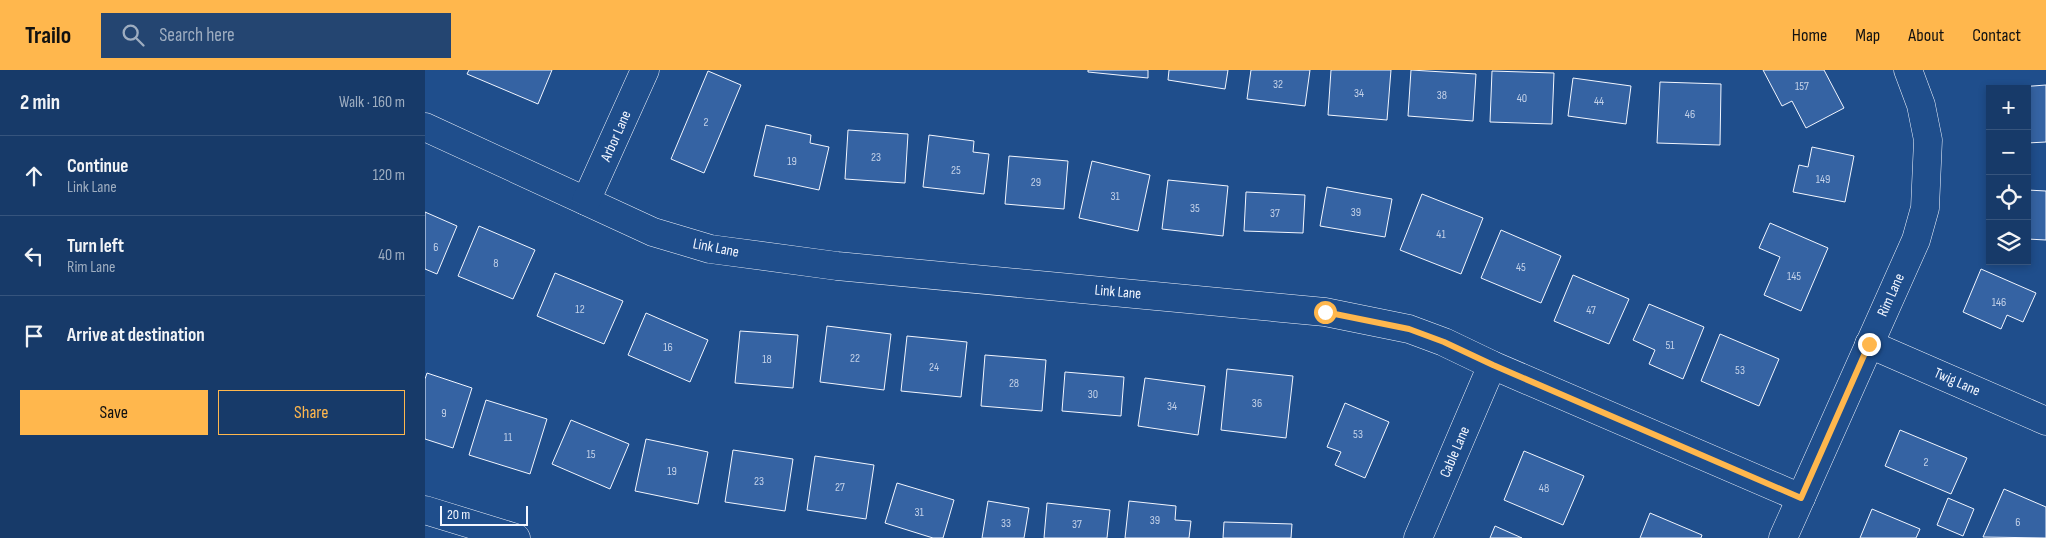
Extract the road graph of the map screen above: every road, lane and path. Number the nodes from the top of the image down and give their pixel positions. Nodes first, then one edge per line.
1 (645, 70) edge
2 (1908, 70) edge
3 (425, 128) edge
4 (586, 201) junction
5 (1869, 344) junction
6 (1493, 365) junction
7 (2046, 421) edge
8 (1801, 498) junction
9 (425, 510) edge
10 (516, 538) edge
11 (1417, 538) edge
12 (1783, 538) edge

1 - 4 street, Arbor Lane
2 - 5 street, Rim Lane
3 - 4 street, Link Lane
4 - 6 street, Link Lane
5 - 7 street, Twig Lane
5 - 8 street, Rim Lane
6 - 8 street, Link Lane
6 - 11 street, Cable Lane
8 - 12 street, Rim Lane
9 - 10 street

